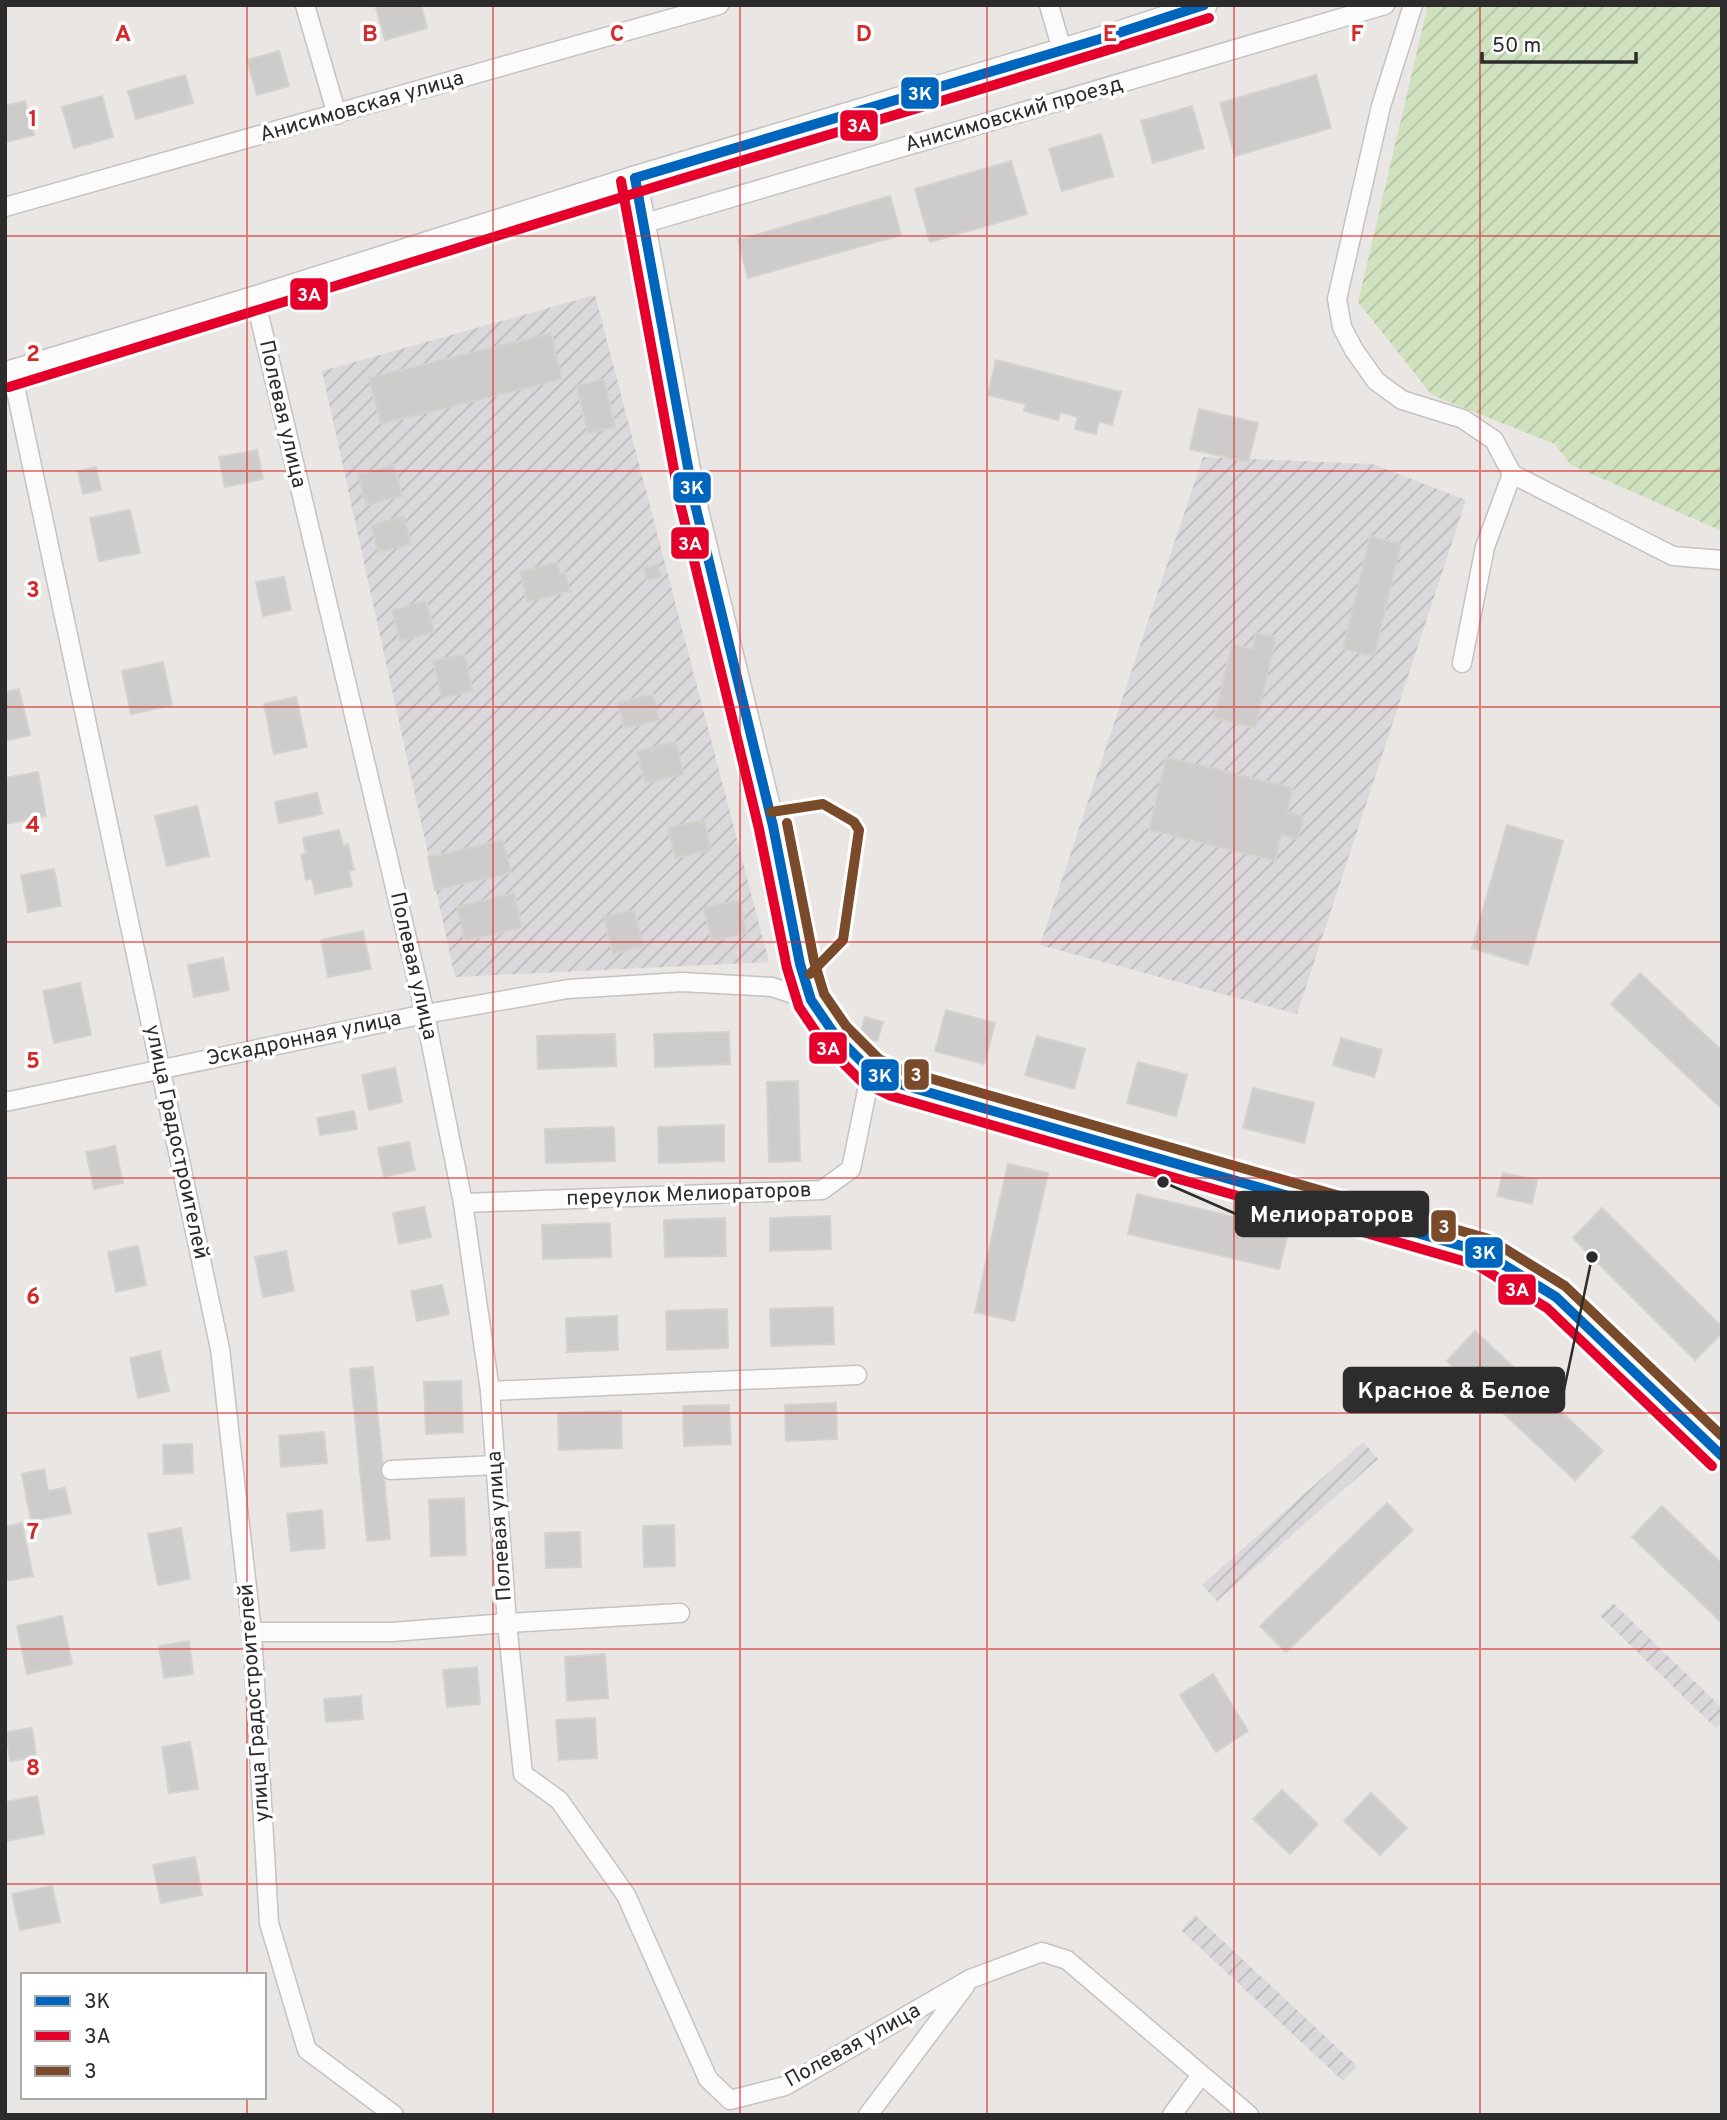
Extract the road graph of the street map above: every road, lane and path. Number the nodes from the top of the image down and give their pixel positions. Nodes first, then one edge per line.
1 (305, 5) edge
2 (719, 5) edge
3 (1049, 5) edge
4 (1205, 5) edge
5 (1385, 5) edge
6 (1413, 5) edge
7 (1062, 50) junction
8 (337, 115) junction
9 (635, 178) junction
10 (5, 207) edge
11 (642, 224) junction
12 (255, 298) junction
13 (9, 373) edge
14 (1512, 474) junction
15 (1722, 560) edge
16 (1462, 663) dead end
17 (811, 1000) junction
18 (425, 1014) junction
19 (161, 1068) junction
20 (871, 1071) junction
21 (5, 1102) edge
22 (463, 1203) junction
23 (857, 1375) dead end
24 (490, 1391) junction
25 (1722, 1456) edge
26 (496, 1465) junction
27 (391, 1470) dead end
28 (680, 1613) dead end
29 (507, 1623) junction
30 (253, 1632) junction
31 (970, 1979) junction
32 (1201, 2075) junction
33 (394, 2115) edge
34 (868, 2115) edge
35 (1172, 2115) edge
36 (1248, 2115) edge

1 - 8 street
2 - 8 street, Анисимовская улица
3 - 7 street
4 - 7 street
5 - 11 street, Анисимовский проезд
6 - 14 street
7 - 9 street
8 - 10 street, Анисимовская улица
9 - 11 street
9 - 12 street
11 - 17 street
12 - 13 street
12 - 18 street, Полевая улица
13 - 19 street, улица Градостроителей
14 - 15 street
14 - 16 street
17 - 18 street, Эскадронная улица
17 - 20 street
18 - 19 street, Эскадронная улица
18 - 22 street, Полевая улица
19 - 21 street, Эскадронная улица
19 - 30 street, улица Градостроителей
20 - 22 street, переулок Мелиораторов
20 - 25 street
22 - 24 street, Полевая улица
23 - 24 street
24 - 26 street, Полевая улица
26 - 27 street
26 - 29 street, Полевая улица
28 - 29 street
29 - 30 street
29 - 31 street, Полевая улица
30 - 33 street, улица Градостроителей
31 - 32 street, Полевая улица
31 - 34 street
32 - 35 street
32 - 36 street, Полевая улица

